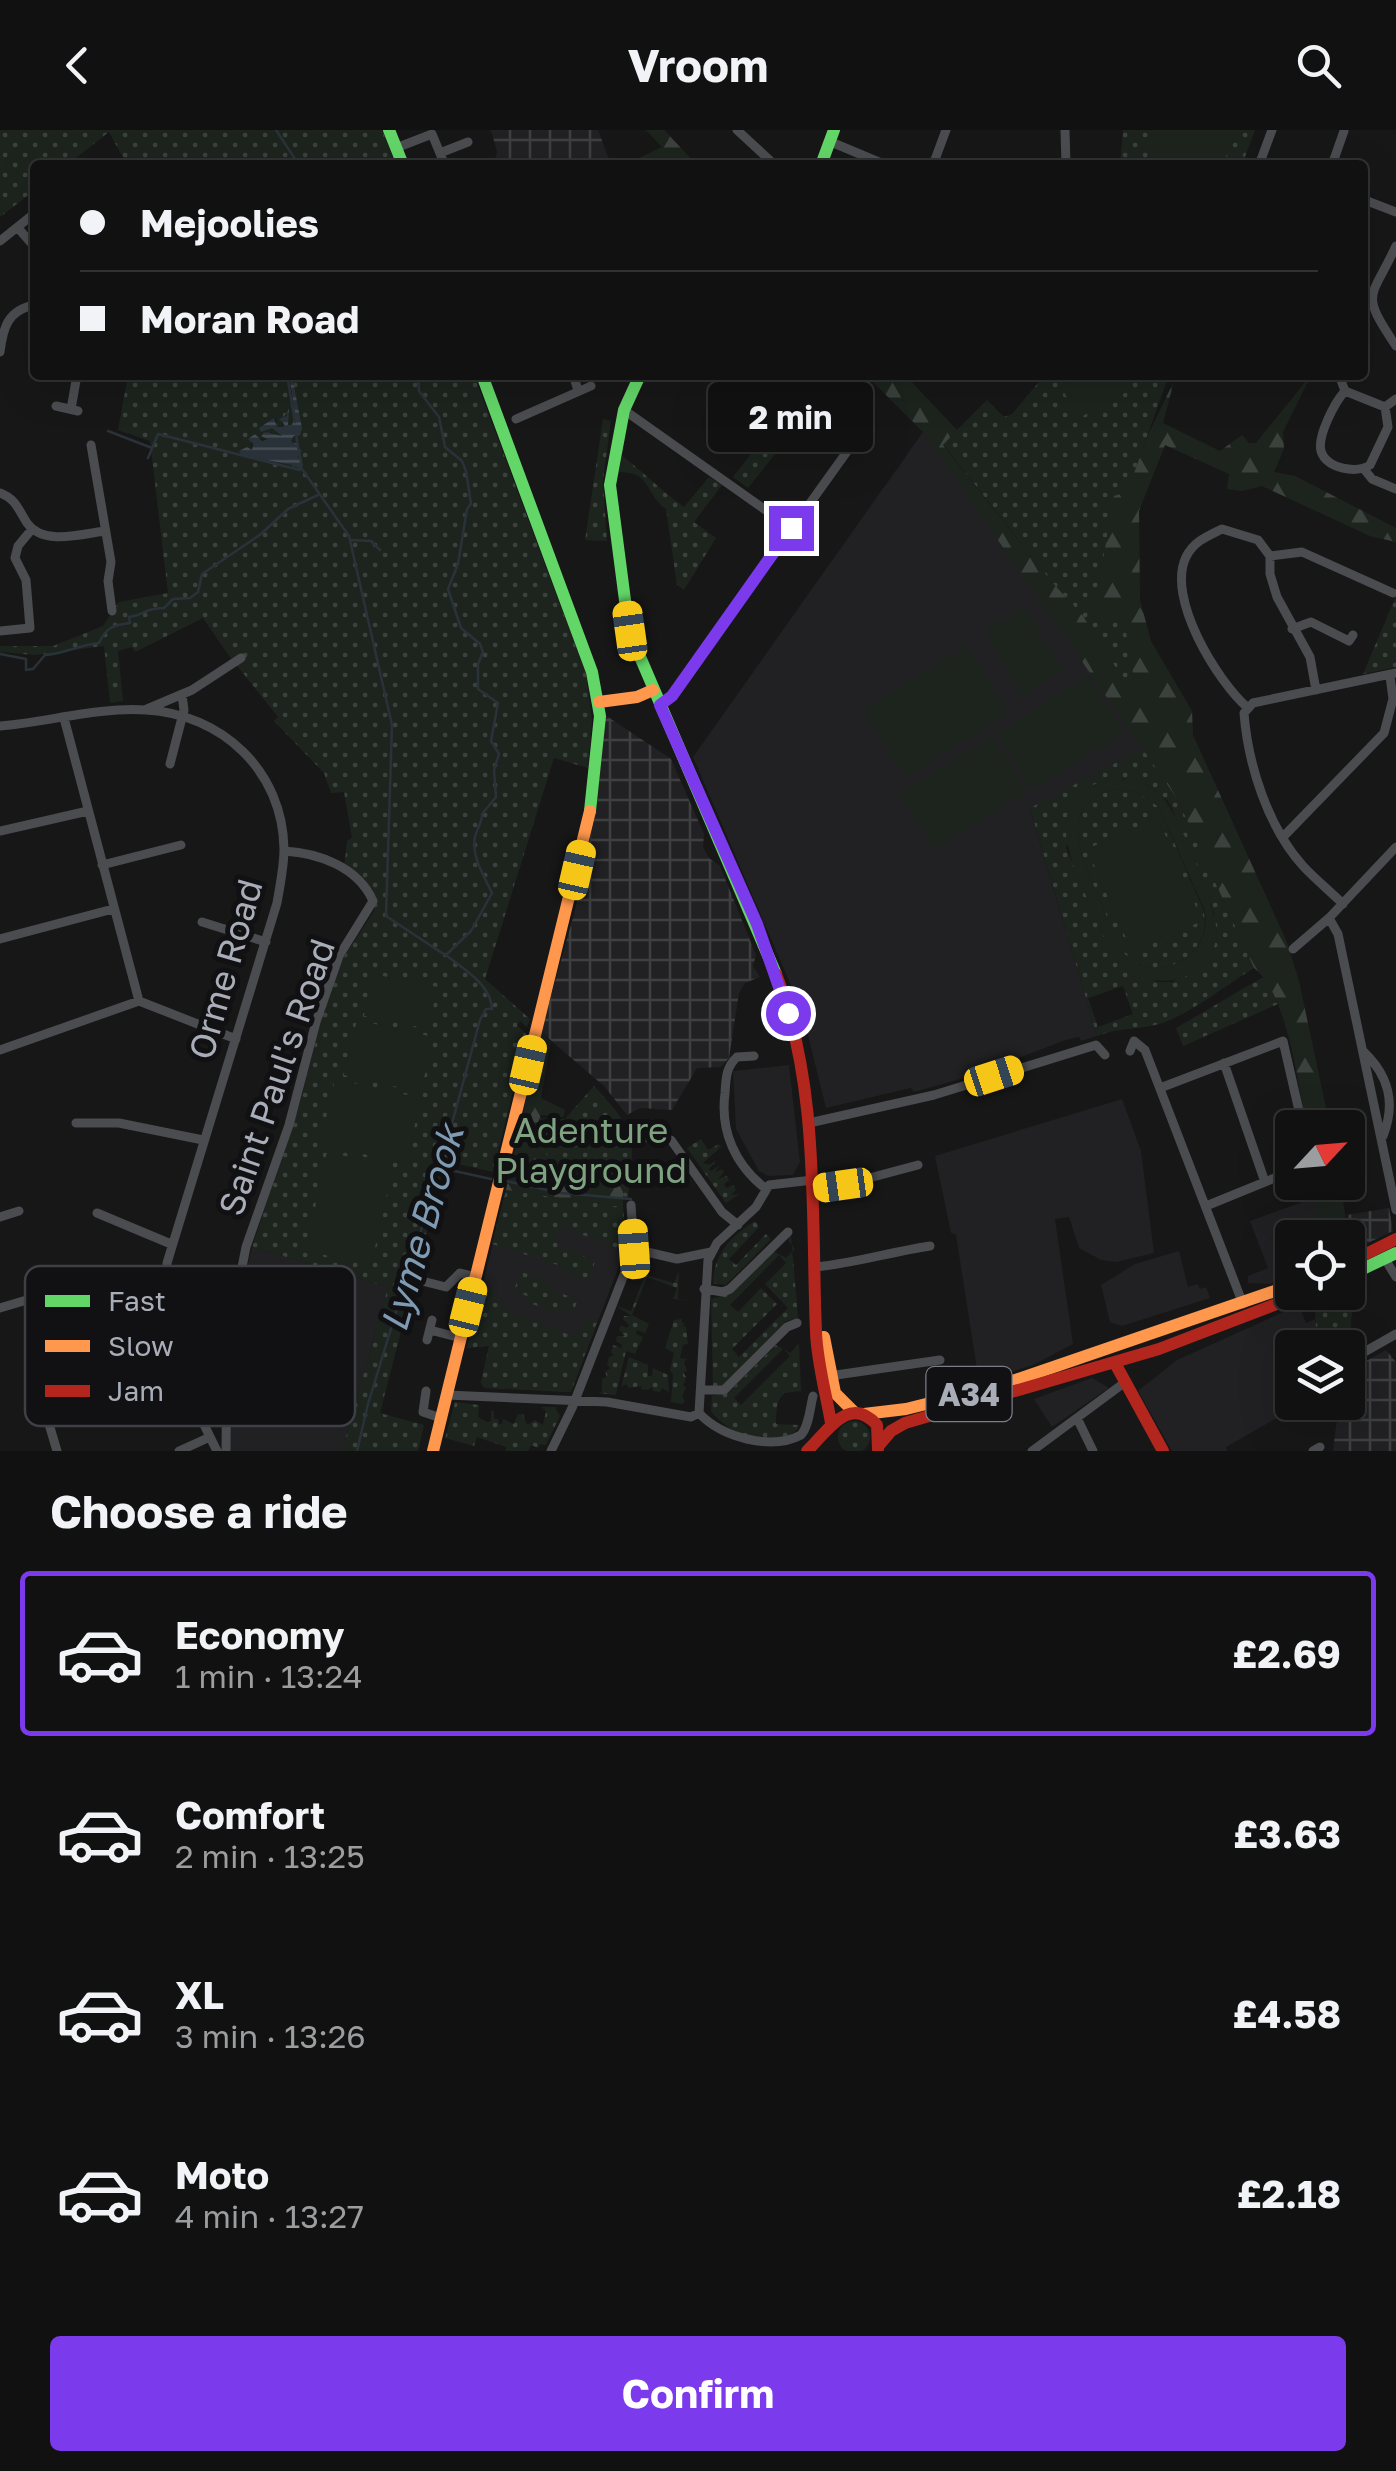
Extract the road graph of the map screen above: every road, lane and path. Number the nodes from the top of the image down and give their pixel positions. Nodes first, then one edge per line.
1 (389, 130) edge
2 (736, 130) edge
3 (946, 130) edge
4 (1065, 130) edge
5 (1272, 130) edge
6 (1344, 131) edge
7 (832, 136) edge
8 (468, 142) dead end
9 (396, 148) junction
10 (401, 160) edge
11 (769, 160) edge
12 (823, 160) edge
13 (877, 160) edge
14 (936, 160) edge
15 (1066, 160) edge
16 (1264, 160) edge
17 (1334, 160) edge
18 (1368, 201) edge
19 (1396, 212) edge
20 (30, 217) edge
21 (18, 228) junction
22 (0, 242) edge
23 (30, 242) edge
24 (1396, 246) edge
25 (1374, 286) junction
26 (1368, 289) edge
27 (30, 307) edge
28 (1396, 346) edge
29 (0, 352) edge
30 (78, 380) edge
31 (489, 380) edge
32 (575, 380) edge
33 (638, 380) edge
34 (791, 380) edge
35 (1340, 380) edge
36 (590, 386) dead end
37 (578, 390) junction
38 (1345, 391) junction
39 (1396, 399) edge
40 (56, 406) dead end
41 (1385, 406) junction
42 (624, 410) junction
43 (516, 419) dead end
44 (79, 456) dead end
45 (1364, 469) junction
46 (1396, 489) edge
47 (0, 493) edge
48 (791, 528) junction
49 (32, 529) junction
50 (105, 531) junction
51 (1270, 556) junction
52 (1393, 593) dead end
53 (112, 611) dead end
54 (1292, 629) junction
55 (0, 631) edge
56 (1352, 634) dead end
57 (241, 658) dead end
58 (1393, 675) edge
59 (652, 690) junction
60 (1316, 690) junction
61 (182, 694) junction
62 (599, 702) junction
63 (660, 705) junction
64 (1248, 708) junction
65 (144, 710) junction
66 (183, 715) junction
67 (64, 718) junction
68 (0, 726) edge
69 (170, 764) dead end
70 (88, 811) junction
71 (0, 832) edge
72 (1283, 837) junction
73 (181, 844) dead end
74 (1396, 846) edge
75 (284, 851) junction
76 (102, 865) junction
77 (1343, 904) junction
78 (113, 909) junction
79 (1329, 918) junction
80 (202, 922) dead end
81 (0, 939) edge
82 (266, 942) junction
83 (1293, 949) dead end
84 (139, 1001) junction
85 (236, 1039) junction
86 (0, 1050) edge
87 (1362, 1050) junction
88 (1130, 1051) dead end
89 (1104, 1055) dead end
90 (754, 1056) dead end
91 (1224, 1063) junction
92 (1160, 1088) junction
93 (1393, 1089) edge
94 (1299, 1110) edge
95 (723, 1119) junction
96 (708, 1120) dead end
97 (76, 1122) dead end
98 (809, 1123) junction
99 (641, 1138) dead end
100 (1382, 1138) junction
101 (203, 1140) junction
102 (918, 1165) dead end
103 (1275, 1179) edge
104 (1266, 1182) junction
105 (813, 1184) junction
106 (766, 1189) junction
107 (631, 1204) dead end
108 (1206, 1206) junction
109 (1396, 1210) edge
110 (18, 1211) dead end
111 (97, 1213) dead end
112 (0, 1216) edge
113 (738, 1226) junction
114 (788, 1232) dead end
115 (1396, 1238) edge
116 (171, 1244) junction
117 (930, 1246) dead end
118 (634, 1249) junction
119 (711, 1252) junction
120 (1391, 1256) edge
121 (1365, 1258) edge
122 (1365, 1264) edge
123 (168, 1266) edge
124 (242, 1266) edge
125 (816, 1268) junction
126 (476, 1276) junction
127 (1396, 1277) edge
128 (426, 1282) dead end
129 (704, 1289) junction
130 (1275, 1292) edge
131 (25, 1301) edge
132 (1243, 1304) junction
133 (1275, 1306) edge
134 (0, 1308) edge
135 (1196, 1320) junction
136 (797, 1324) dead end
137 (429, 1330) dead end
138 (1396, 1334) edge
139 (1201, 1336) junction
140 (461, 1338) junction
141 (1365, 1352) edge
142 (1109, 1358) junction
143 (940, 1360) dead end
144 (855, 1372) junction
145 (826, 1377) junction
146 (1124, 1383) junction
147 (857, 1386) dead end
148 (703, 1390) junction
149 (426, 1392) dead end
150 (447, 1395) junction
151 (813, 1396) dead end
152 (574, 1401) junction
153 (699, 1413) junction
154 (859, 1413) junction
155 (441, 1418) junction
156 (1077, 1418) junction
157 (50, 1426) edge
158 (205, 1426) edge
159 (226, 1426) edge
160 (830, 1426) junction
161 (210, 1437) junction
162 (728, 1439) junction
163 (828, 1448) edge
164 (878, 1449) edge
165 (57, 1451) edge
166 (179, 1451) edge
167 (217, 1451) edge
168 (226, 1451) edge
169 (433, 1451) edge
170 (551, 1451) edge
171 (726, 1451) edge
172 (807, 1451) edge
173 (1032, 1451) edge
174 (1093, 1451) edge
175 (1163, 1451) edge

1 - 9 main road
2 - 11 street
3 - 14 street
4 - 15 street
5 - 16 street
6 - 17 street
7 - 12 main road
7 - 13 street
8 - 9 street
9 - 10 main road
18 - 19 street
20 - 21 street
21 - 22 street
21 - 23 street
24 - 25 street
25 - 26 street
25 - 28 street
27 - 29 street
30 - 40 street
31 - 62 main road
32 - 37 street
33 - 42 main road
34 - 48 street
35 - 38 street
36 - 37 street
37 - 43 street
38 - 41 street
38 - 45 street
39 - 41 street
41 - 45 street
42 - 48 street
42 - 59 main road
44 - 50 street
45 - 46 street
47 - 49 street
48 - 63 street
49 - 50 street
49 - 55 street
50 - 53 street
51 - 52 street
51 - 54 street
51 - 64 street
54 - 56 street
54 - 60 street
57 - 61 street
58 - 60 street
58 - 72 street
59 - 62 main road
59 - 63 main road
60 - 64 street
61 - 65 street
61 - 66 street
62 - 126 main road
63 - 98 main road
64 - 72 street
65 - 66 street, Orme Road
65 - 67 street, Orme Road
66 - 69 street
66 - 75 street, Orme Road
67 - 68 street, Orme Road
67 - 70 street
70 - 71 street
70 - 76 street
72 - 77 street
73 - 76 street
74 - 77 street
75 - 82 street, Orme Road
75 - 124 street, Saint Paul's Road
76 - 78 street
77 - 79 street
78 - 81 street
78 - 84 street
79 - 83 street
79 - 87 street
80 - 82 street
82 - 85 street, Orme Road
84 - 85 street
84 - 86 street
85 - 101 street, Orme Road
87 - 93 street
87 - 100 street
88 - 92 street
89 - 98 street
90 - 95 street
91 - 92 street
91 - 94 street
91 - 104 street
92 - 108 street
93 - 100 street
95 - 96 street
95 - 106 street
97 - 101 street
98 - 105 main road
99 - 113 street
100 - 109 street
101 - 116 street, Orme Road
102 - 105 street
103 - 104 street
104 - 108 street
105 - 106 street
105 - 125 main road
106 - 113 street
107 - 118 street
108 - 132 street
110 - 112 street
111 - 116 street
113 - 119 street
114 - 129 street
115 - 121 main road
116 - 123 street, Orme Road
117 - 125 street
118 - 119 street
118 - 152 street
119 - 129 street
120 - 122 main road
120 - 127 street
125 - 145 main road
126 - 128 street
126 - 140 main road
129 - 148 street
130 - 132 main road, A34
131 - 134 street
132 - 135 main road, A34
133 - 139 main road
135 - 139 main road
135 - 142 main road, A34
136 - 148 street
137 - 140 street
138 - 141 street
139 - 142 main road
140 - 150 main road
142 - 146 main road
142 - 154 main road, A34
142 - 164 main road, A34
143 - 144 street
144 - 145 street
144 - 147 street
145 - 154 main road
145 - 160 main road
146 - 156 street
146 - 175 main road
148 - 153 street
149 - 155 street
150 - 152 street
150 - 155 main road
151 - 162 street
152 - 153 street
152 - 170 street
153 - 162 street
154 - 160 main road
154 - 164 main road
155 - 169 main road
156 - 173 street
156 - 174 street
157 - 165 street
158 - 161 street, Orme Road
159 - 168 street, Saint Paul's Road
160 - 163 main road
160 - 172 main road
161 - 166 street
161 - 167 street, Orme Road
162 - 171 street

